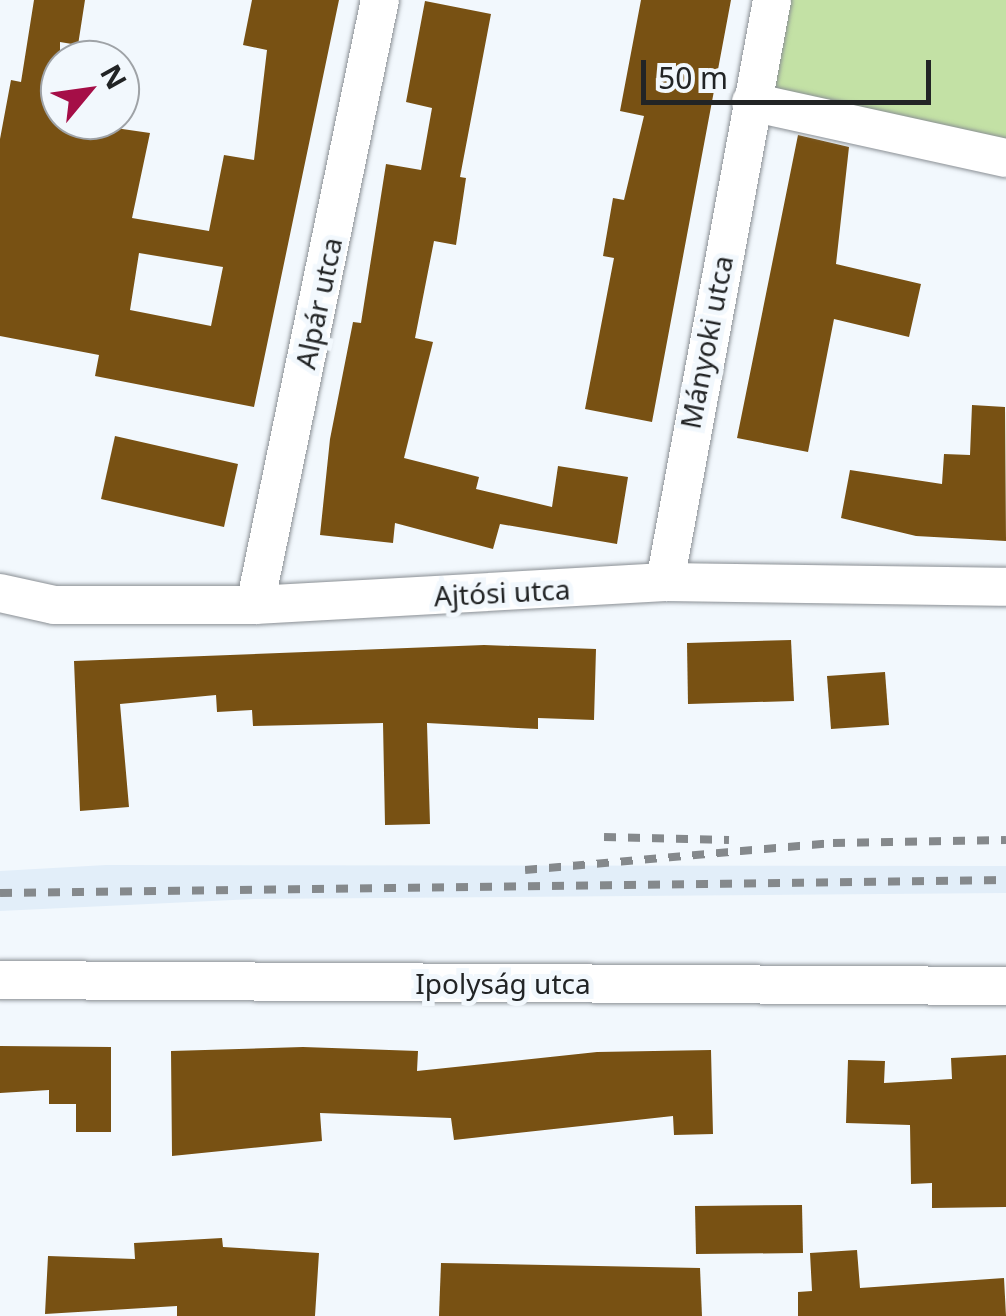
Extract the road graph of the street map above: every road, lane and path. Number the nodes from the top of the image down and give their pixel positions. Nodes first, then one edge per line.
1 (380, 0) edge
2 (772, 0) edge
3 (751, 102) junction
4 (1006, 158) edge
5 (664, 582) junction
6 (1006, 587) edge
7 (0, 593) edge
8 (256, 606) junction
9 (0, 980) edge
10 (1006, 986) edge

1 - 8 street, Alpár utca
2 - 3 street, Mányoki utca
3 - 4 street
3 - 5 street, Mányoki utca
5 - 6 street, Ajtósi utca
5 - 8 street, Ajtósi utca
7 - 8 street, Ajtósi utca
9 - 10 street, Ipolyság utca

